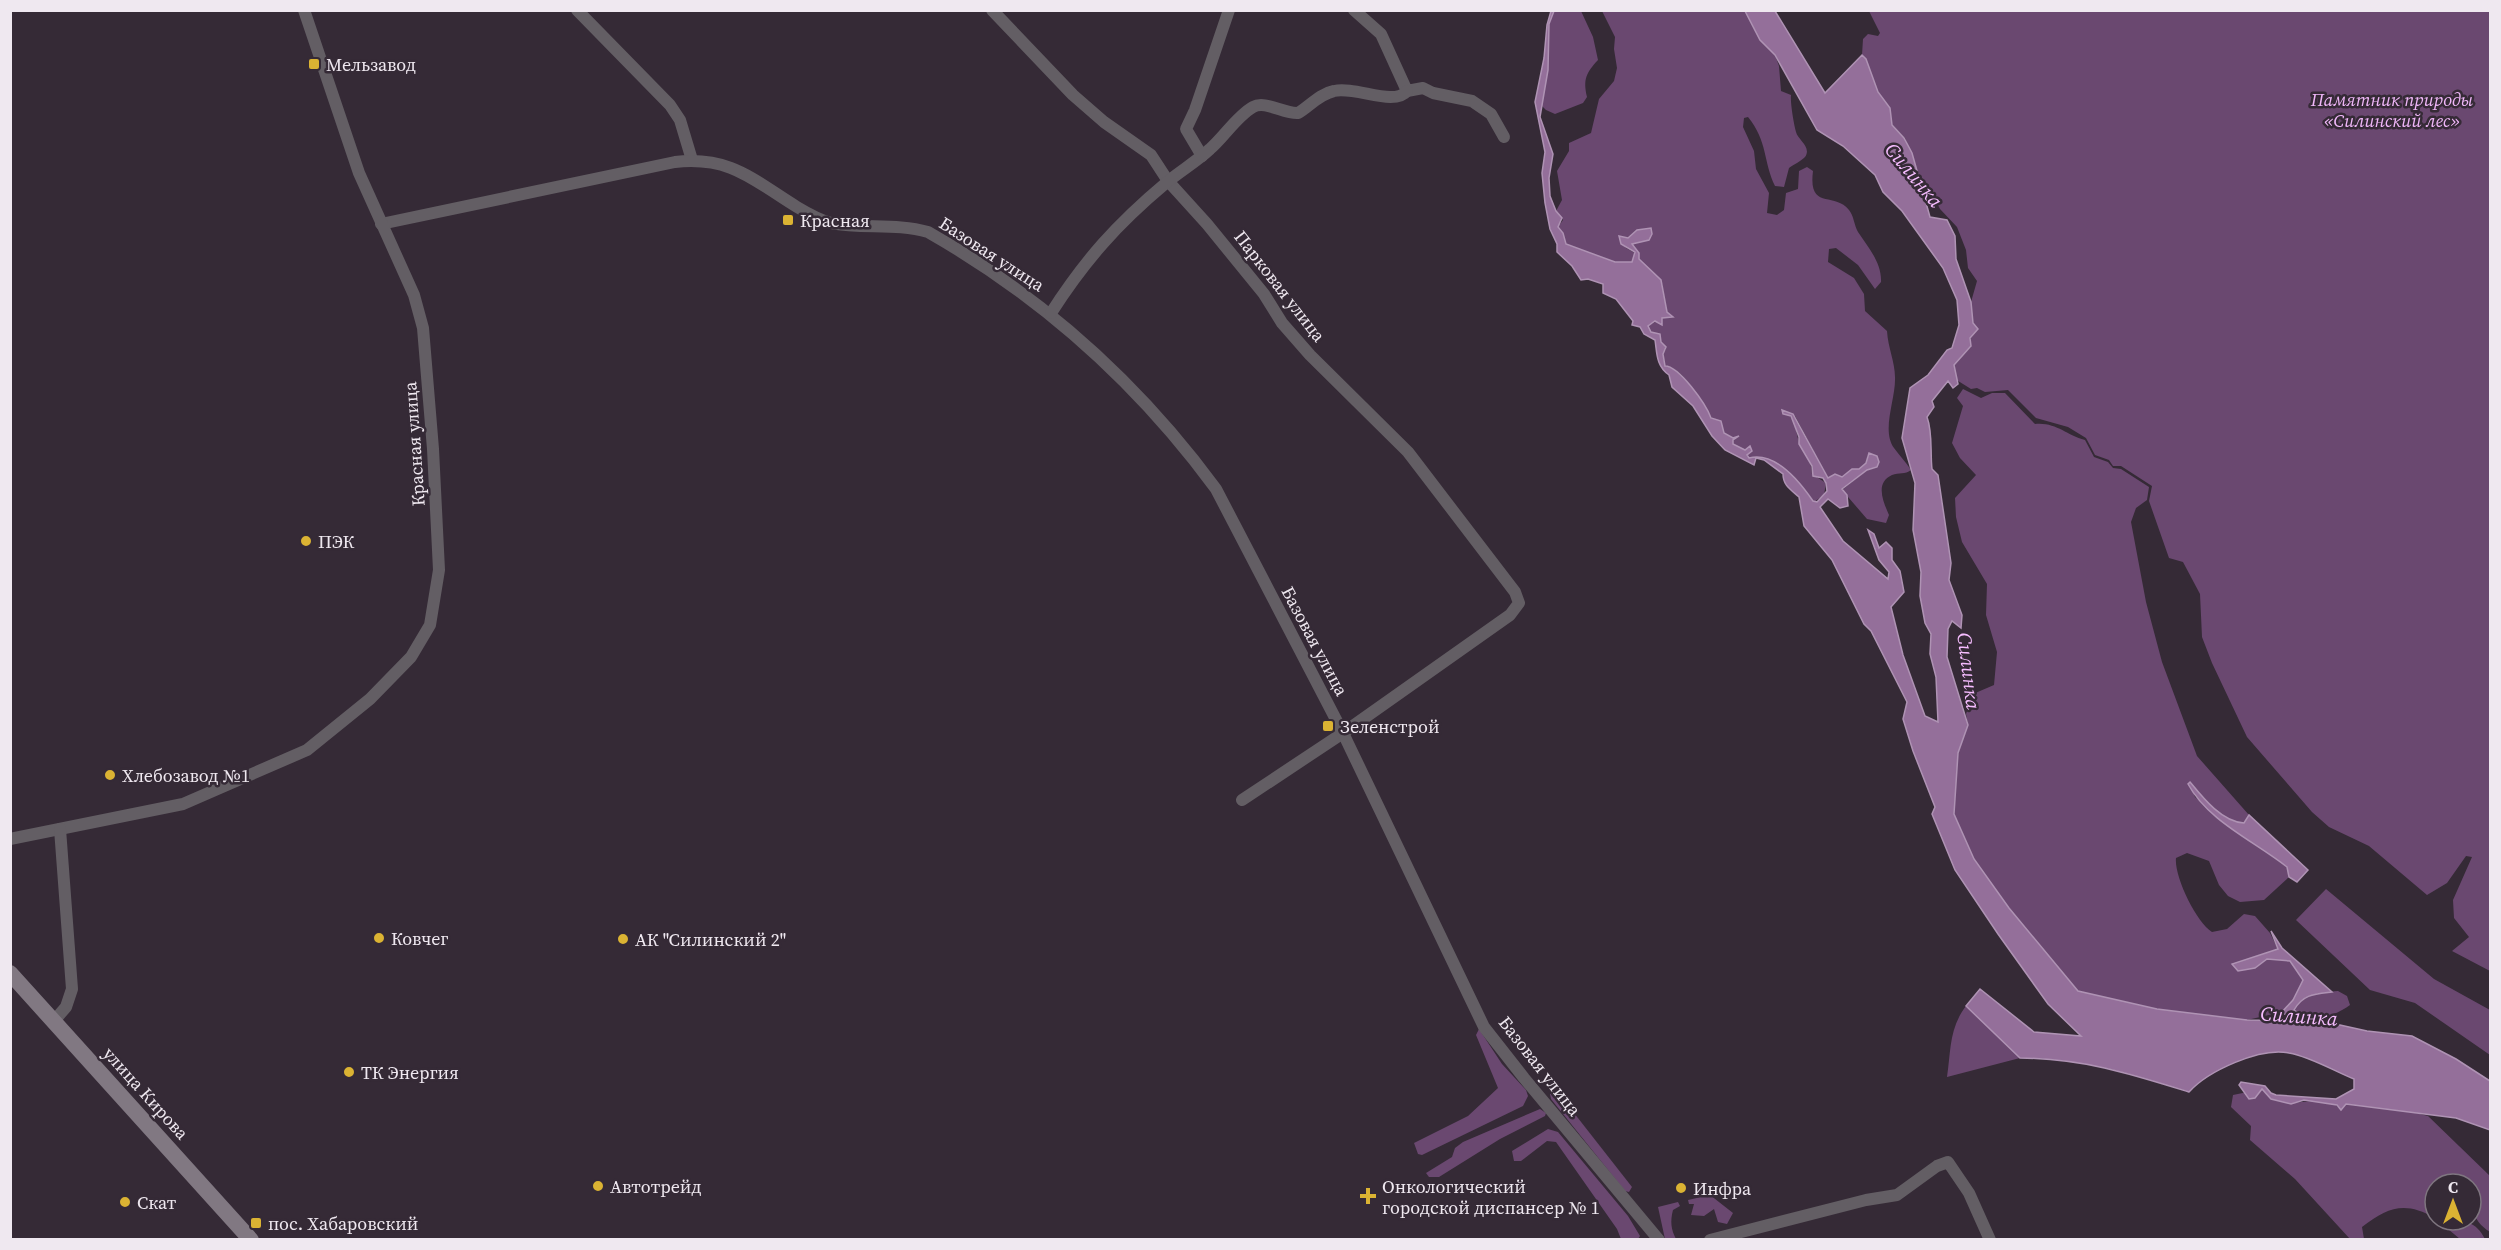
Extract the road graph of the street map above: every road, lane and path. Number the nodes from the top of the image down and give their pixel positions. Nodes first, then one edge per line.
1 (304, 10) edge
2 (577, 10) edge
3 (992, 10) edge
4 (1229, 10) edge
5 (1354, 10) edge
6 (1407, 91) junction
7 (1504, 137) dead end
8 (1202, 156) junction
9 (692, 160) junction
10 (1168, 181) junction
11 (381, 224) junction
12 (1051, 314) junction
13 (1343, 733) junction
14 (1242, 800) dead end
15 (60, 829) junction
16 (10, 839) edge
17 (10, 973) edge
18 (54, 1021) junction
19 (251, 1239) edge
20 (1659, 1239) edge
21 (1710, 1239) edge
22 (1990, 1239) edge

1 - 11 street, Красная улица
2 - 9 street
3 - 10 street, Парковая улица
4 - 8 street
5 - 6 street
6 - 7 street
6 - 8 street
8 - 10 street
9 - 11 street
9 - 12 street, Базовая улица
10 - 12 street
10 - 13 street, Парковая улица
11 - 15 street, Красная улица
12 - 13 street, Базовая улица
13 - 14 street
13 - 20 street, Базовая улица
15 - 16 street, Красная улица
15 - 18 street
17 - 18 main road, улица Кирова
18 - 19 main road, улица Кирова
21 - 22 street

